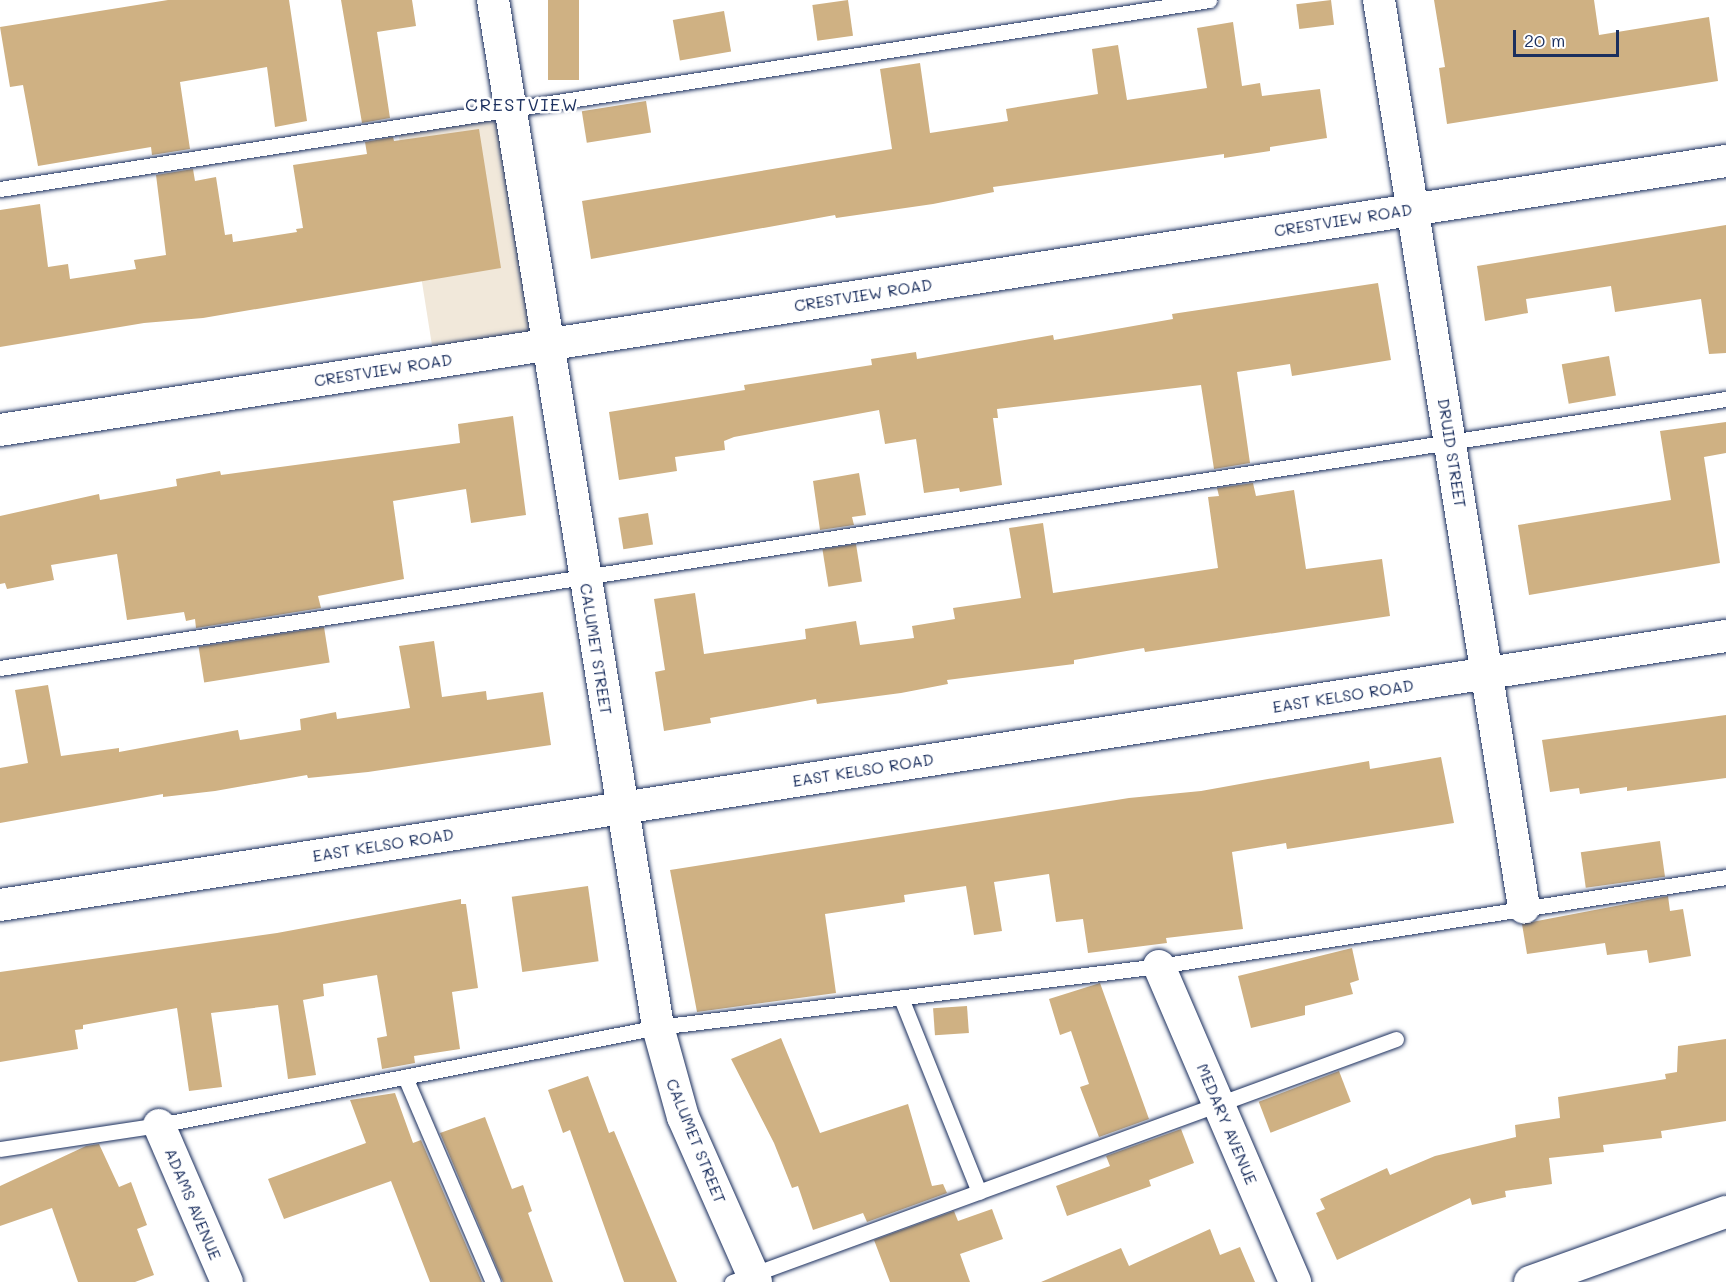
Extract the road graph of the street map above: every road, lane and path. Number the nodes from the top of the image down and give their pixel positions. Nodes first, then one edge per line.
1 (493, 0) edge
2 (1209, 0) edge
3 (1379, 0) edge
4 (509, 109) junction
5 (1726, 161) edge
6 (0, 189) edge
7 (1413, 210) junction
8 (545, 345) junction
9 (1726, 399) edge
10 (0, 430) edge
11 (1450, 443) junction
12 (584, 577) junction
13 (1726, 636) edge
14 (0, 668) edge
15 (1487, 673) junction
16 (622, 808) junction
17 (1726, 877) edge
18 (0, 905) edge
19 (1524, 907) junction
20 (1159, 966) junction
21 (901, 998) junction
22 (658, 1027) junction
23 (1396, 1039) dead end
24 (405, 1077) junction
25 (1218, 1103) junction
26 (159, 1125) junction
27 (0, 1149) edge
28 (979, 1192) junction
29 (1726, 1212) edge
30 (747, 1279) edge
31 (227, 1282) edge
32 (493, 1282) edge
33 (1295, 1282) edge
34 (1530, 1282) edge

1 - 4 street, CALUMET STREET
2 - 4 lane
3 - 7 street, DRUID STREET
4 - 6 lane
4 - 8 street, CALUMET STREET
5 - 7 street, CRESTVIEW ROAD
7 - 8 street, CRESTVIEW ROAD
7 - 11 street, DRUID STREET
8 - 10 street, CRESTVIEW ROAD
8 - 12 street, CALUMET STREET
9 - 11 lane
11 - 12 lane
11 - 15 street, DRUID STREET
12 - 14 lane
12 - 16 street, CALUMET STREET
13 - 15 street, EAST KELSO ROAD
15 - 16 street, EAST KELSO ROAD
15 - 19 street, DRUID STREET
16 - 18 street, EAST KELSO ROAD
16 - 22 street, CALUMET STREET
17 - 19 lane
19 - 20 lane
20 - 21 lane
20 - 25 street, MEDARY AVENUE
21 - 22 lane
21 - 28 lane
22 - 24 lane
22 - 30 street, CALUMET STREET
23 - 25 lane
24 - 26 lane
24 - 32 lane
25 - 28 lane
25 - 33 street, MEDARY AVENUE
26 - 27 lane
26 - 31 street, ADAMS AVENUE
28 - 30 lane
29 - 34 street

